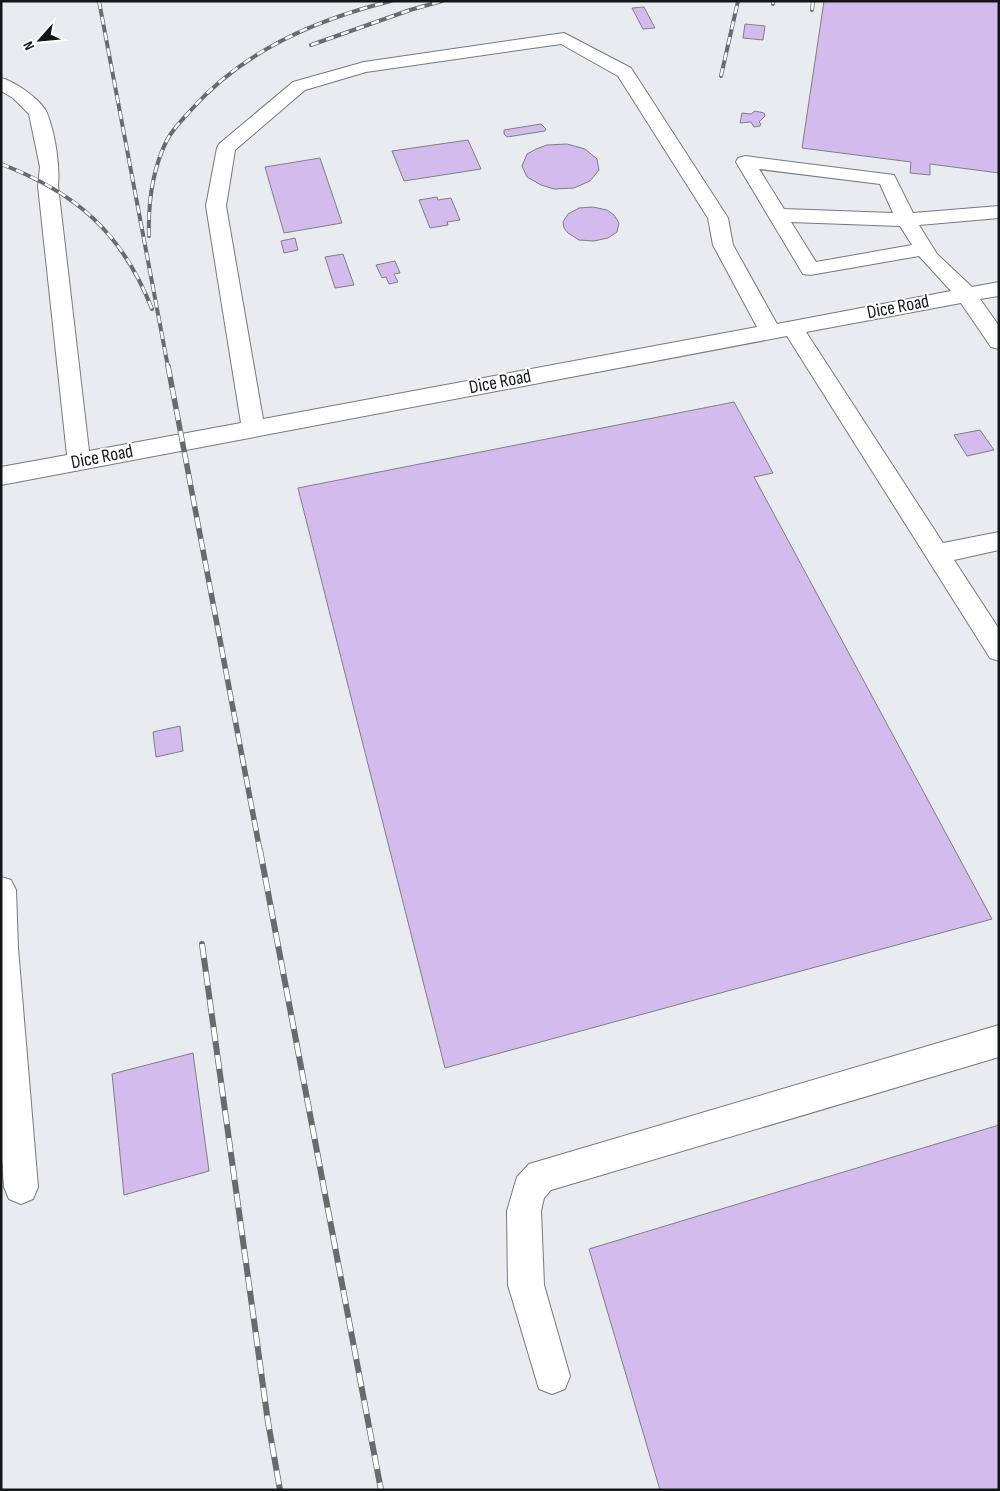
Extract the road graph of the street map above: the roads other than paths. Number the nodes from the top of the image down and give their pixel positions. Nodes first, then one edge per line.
1 (1, 83) edge
2 (999, 212) edge
3 (777, 215) junction
4 (906, 220) junction
5 (924, 249) junction
6 (999, 289) edge
7 (966, 294) junction
8 (792, 327) junction
9 (770, 331) junction
10 (999, 342) edge
11 (253, 428) junction
12 (79, 461) junction
13 (1, 476) edge
14 (999, 541) edge
15 (937, 554) junction
16 (999, 652) edge
17 (1, 890) edge
18 (999, 1041) edge
19 (21, 1187) dead end
20 (552, 1376) dead end

1 - 12 street
2 - 4 street
3 - 4 street
3 - 4 street
3 - 5 street
4 - 5 street
5 - 7 street
6 - 7 street, Dice Road
7 - 8 street, Dice Road
7 - 10 street
8 - 9 street, Dice Road
8 - 15 street
9 - 11 street, Dice Road
9 - 11 street
11 - 12 street, Dice Road
12 - 13 street, Dice Road
14 - 15 street
15 - 16 street
17 - 19 street
18 - 20 street

